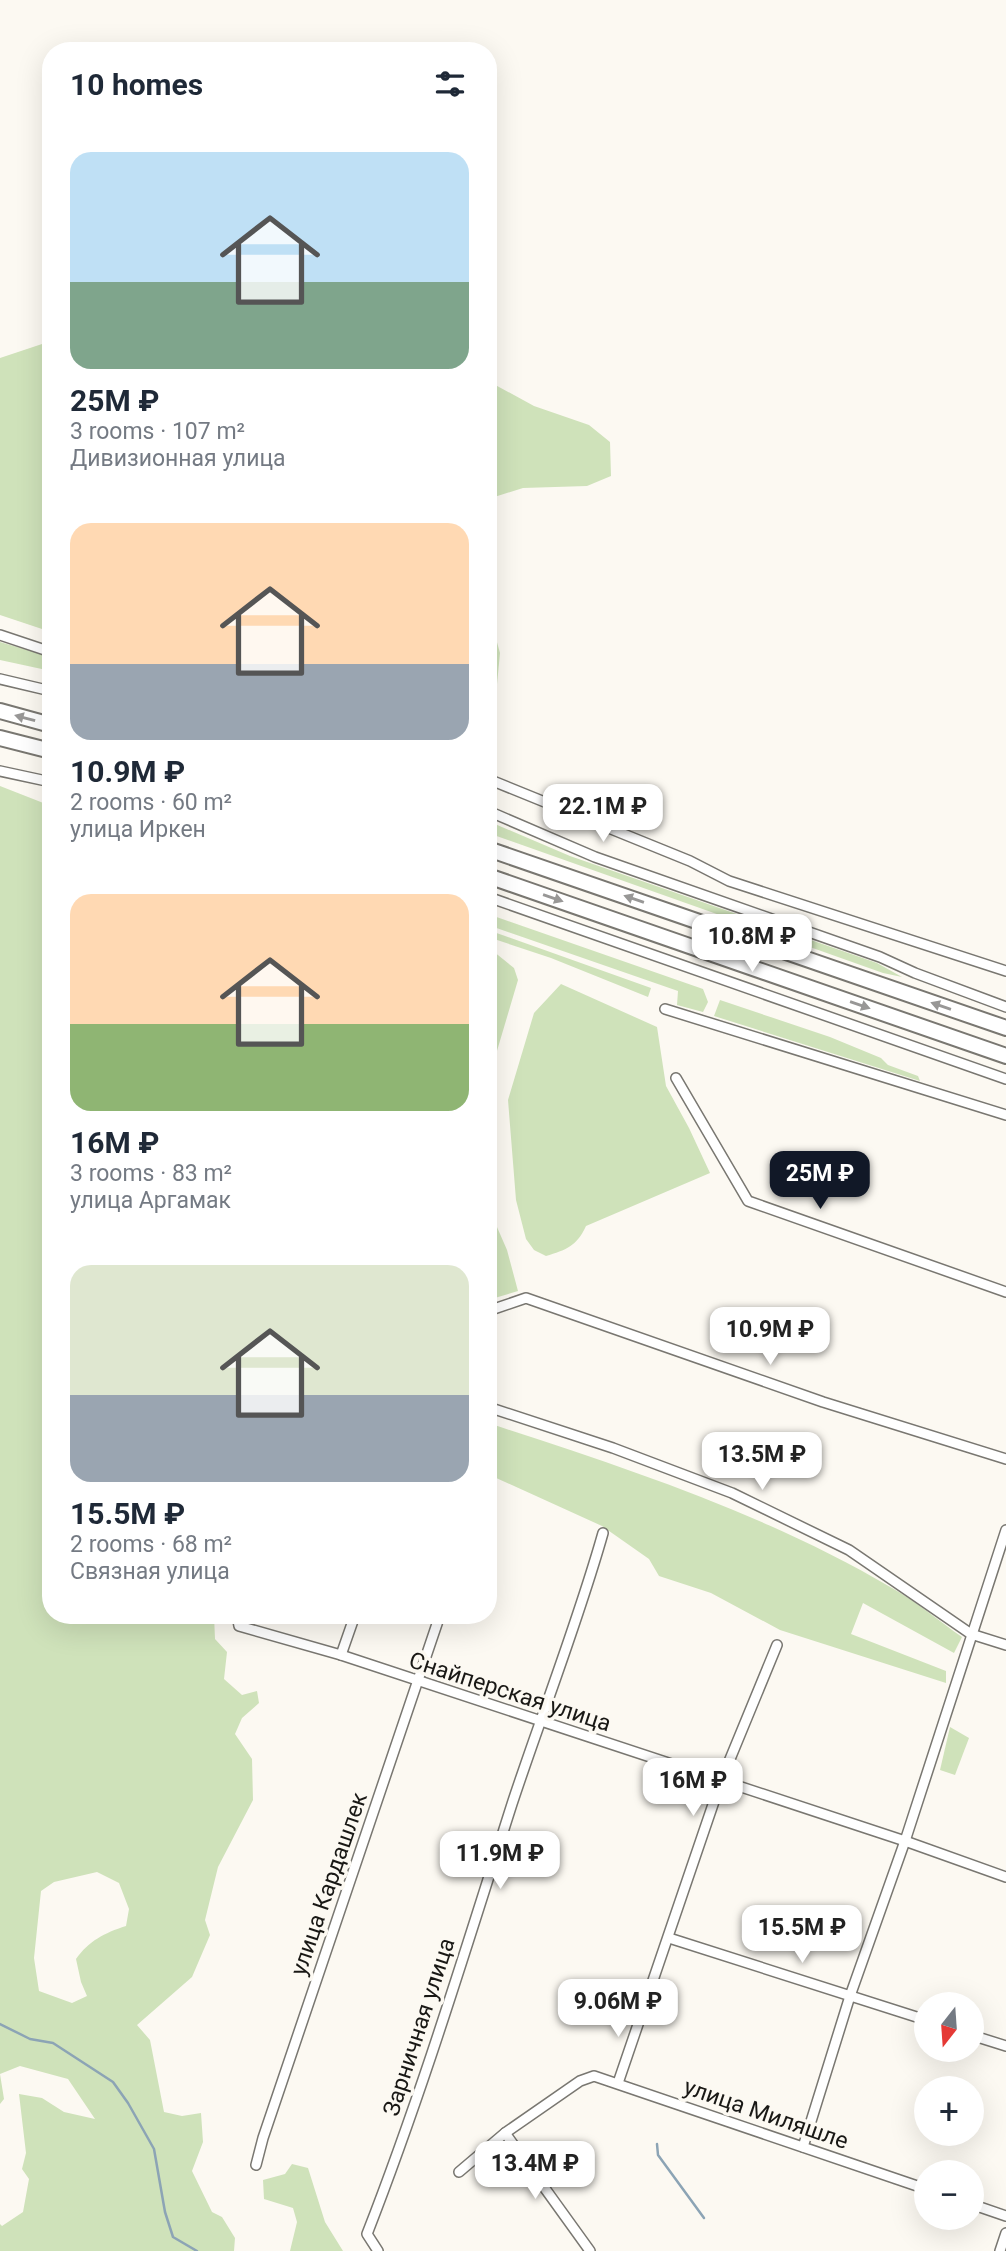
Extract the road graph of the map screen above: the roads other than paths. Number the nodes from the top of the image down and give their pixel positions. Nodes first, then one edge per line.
1 (0, 635) edge
2 (42, 649) edge
3 (0, 679) edge
4 (42, 689) edge
5 (0, 711) edge
6 (42, 723) edge
7 (0, 738) edge
8 (42, 749) edge
9 (0, 771) edge
10 (42, 780) edge
11 (497, 783) edge
12 (497, 815) edge
13 (497, 852) edge
14 (497, 879) edge
15 (497, 900) edge
16 (1006, 971) edge
17 (1006, 1007) edge
18 (665, 1009) dead end
19 (1006, 1028) edge
20 (1006, 1056) edge
21 (676, 1078) dead end
22 (1006, 1079) edge
23 (1006, 1115) edge
24 (1006, 1292) edge
25 (497, 1308) edge
26 (497, 1409) edge
27 (1006, 1459) edge
28 (1006, 1530) edge
29 (603, 1533) dead end
30 (239, 1624) edge
31 (352, 1624) edge
32 (437, 1624) edge
33 (971, 1634) junction
34 (777, 1645) dead end
35 (1006, 1645) edge
36 (341, 1655) junction
37 (418, 1682) junction
38 (539, 1722) junction
39 (721, 1781) junction
40 (905, 1841) junction
41 (1006, 1877) edge
42 (668, 1938) junction
43 (850, 1996) junction
44 (914, 2016) edge
45 (984, 2039) edge
46 (1006, 2046) edge
47 (618, 2083) junction
48 (505, 2133) junction
49 (803, 2147) junction
50 (256, 2165) dead end
51 (459, 2172) dead end
52 (914, 2185) edge
53 (984, 2208) edge
54 (1006, 2216) edge
55 (1006, 2233) edge
56 (378, 2251) edge
57 (590, 2251) edge
58 (1000, 2251) edge

1 - 2 street
3 - 4 street
6 -> 5 main road
7 - 8 main road
9 - 10 street
11 - 16 street
12 - 17 street
19 -> 13 main road
14 -> 20 main road
15 - 22 street
18 - 23 street
21 - 24 street
25 - 27 street
26 - 33 street
28 - 33 street
29 - 38 street, Зарничная улица
30 - 36 street, Снайперская улица
31 - 36 street
32 - 37 street, улица Кардашлек
33 - 35 street
33 - 40 street
34 - 39 street
36 - 37 street, Снайперская улица
37 - 38 street, Снайперская улица
37 - 50 street, улица Кардашлек
38 - 39 street, Снайперская улица
38 - 56 street, Зарничная улица
39 - 40 street, Снайперская улица
39 - 42 street
40 - 41 street, Снайперская улица
40 - 43 street
42 - 43 street
42 - 47 street
43 - 44 street
43 - 49 street
45 - 46 street
47 - 48 street, улица Миляшле
47 - 49 street, улица Миляшле
48 - 51 street
48 - 57 street
49 - 52 street, улица Миляшле
53 - 54 street
55 - 58 street

